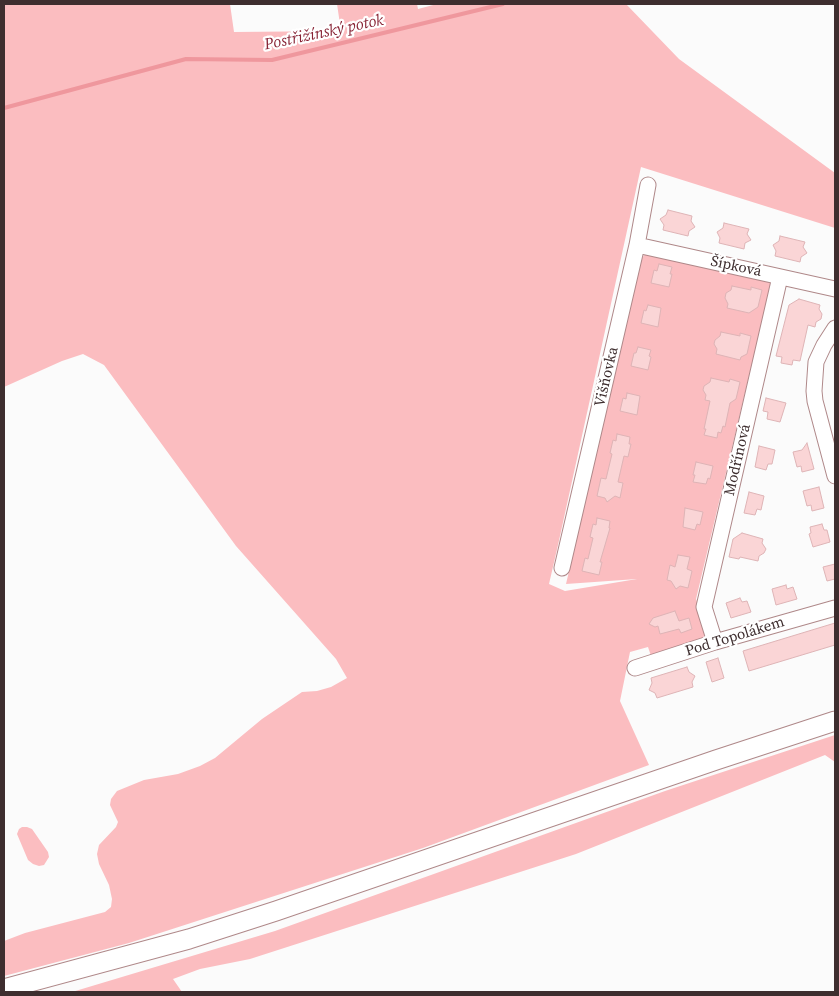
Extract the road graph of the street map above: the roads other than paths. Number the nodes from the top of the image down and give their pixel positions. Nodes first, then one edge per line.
1 (648, 185) dead end
2 (637, 246) junction
3 (780, 277) junction
4 (835, 289) edge
5 (835, 328) edge
6 (835, 476) edge
7 (562, 568) dead end
8 (835, 608) edge
9 (715, 642) junction
10 (635, 668) dead end
11 (835, 721) edge
12 (4, 989) edge

1 - 2 street, Višňovka
2 - 3 street, Šípková
2 - 7 street, Višňovka
3 - 4 street, Šípková
3 - 9 street, Modřínová
5 - 6 street
8 - 9 street, Pod Topolákem
9 - 10 street, Pod Topolákem
11 - 12 main road

